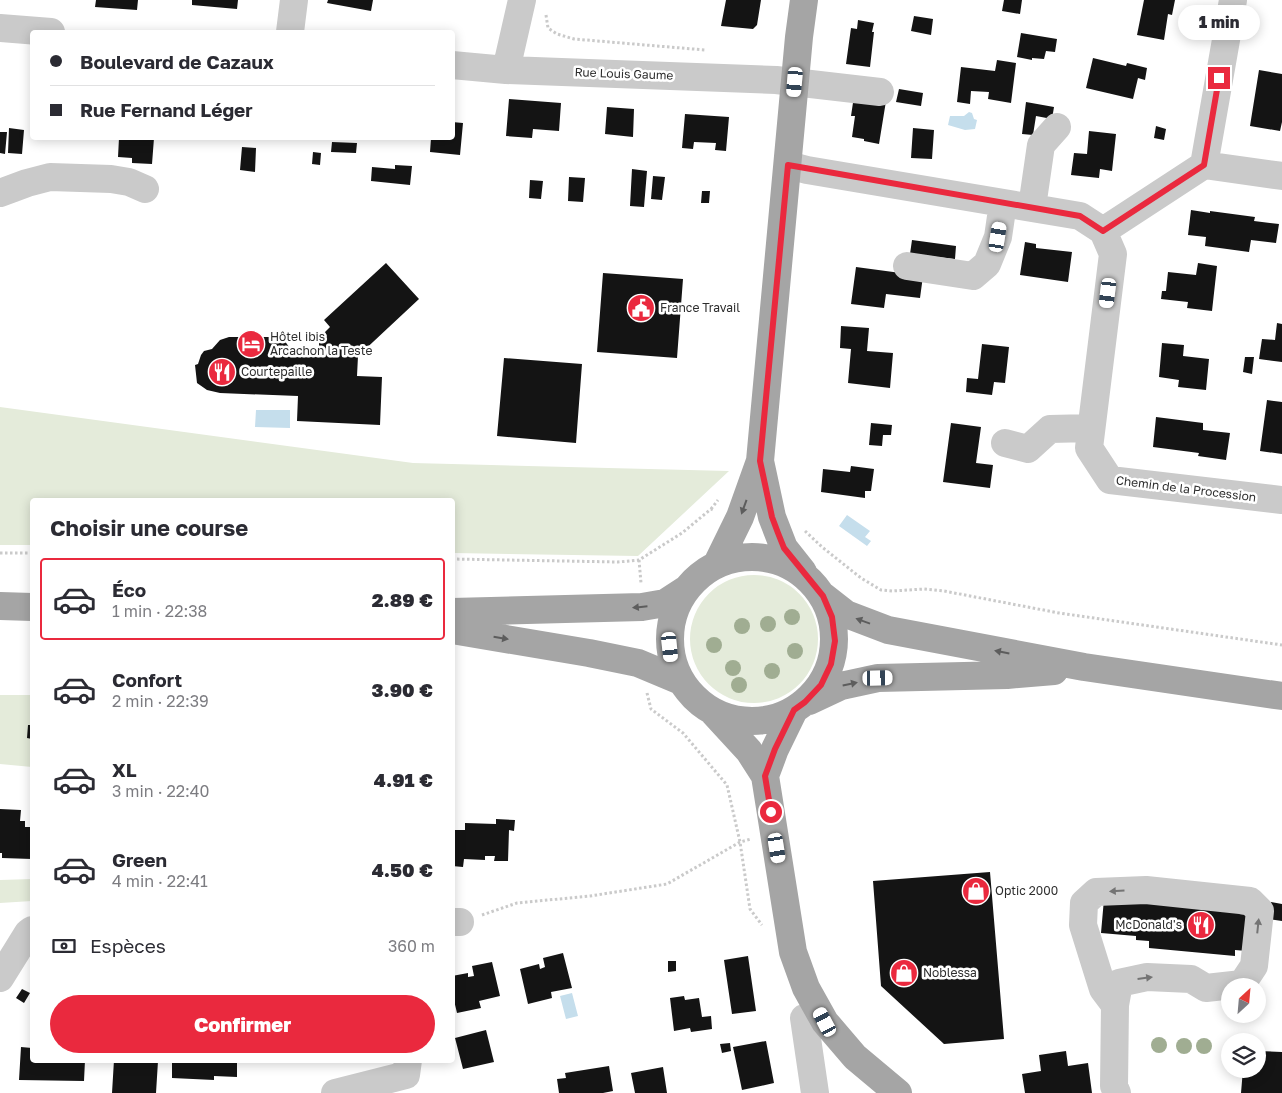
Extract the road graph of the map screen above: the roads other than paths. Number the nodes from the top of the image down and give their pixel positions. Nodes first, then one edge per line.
1 (294, 0) edge
2 (804, 0) edge
3 (1226, 2) edge
4 (534, 6) edge
5 (0, 28) edge
6 (30, 30) edge
7 (290, 30) edge
8 (455, 66) edge
9 (506, 70) junction
10 (795, 82) junction
11 (880, 92) dead end
12 (1057, 128) dead end
13 (788, 165) junction
14 (1204, 165) junction
15 (1282, 176) edge
16 (145, 189) dead end
17 (0, 193) edge
18 (1003, 203) junction
19 (1032, 207) junction
20 (1103, 231) junction
21 (907, 266) dead end
22 (1091, 428) junction
23 (1006, 443) dead end
24 (760, 461) junction
25 (1282, 500) edge
26 (717, 564) junction
27 (815, 586) junction
28 (685, 590) junction
29 (0, 606) edge
30 (30, 607) edge
31 (455, 612) edge
32 (455, 630) edge
33 (1084, 667) junction
34 (681, 681) junction
35 (1282, 696) edge
36 (800, 706) junction
37 (714, 712) junction
38 (765, 776) junction
39 (30, 931) edge
40 (0, 978) edge
41 (1115, 1005) junction
42 (804, 1018) dead end
43 (408, 1063) edge
44 (335, 1093) edge
45 (815, 1093) edge
46 (898, 1093) edge
47 (1117, 1093) edge

1 - 7 street
2 - 10 main road
3 - 14 street
4 - 9 street
5 - 6 street
8 - 9 street, Rue Louis Gaume
9 - 10 street, Rue Louis Gaume
10 - 11 street, Rue Louis Gaume
10 - 13 main road
12 - 19 street
13 - 18 street
13 - 24 main road
14 - 15 street
14 - 20 street
16 - 17 street
18 - 19 street
18 - 21 street
19 - 20 street
20 - 22 street, Chemin de la Procession
22 - 23 street
22 - 25 street, Chemin de la Procession
24 -> 26 main road
24 - 27 main road
26 - 27 main road
26 - 28 main road
33 -> 27 main road
27 - 36 main road
28 -> 31 main road
28 - 34 main road
29 - 30 main road
32 -> 34 main road
33 - 35 main road
36 -> 33 main road
34 - 37 main road
36 - 37 main road
36 - 38 main road
37 - 38 main road
38 - 46 main road
39 - 40 street
41 -> 41 street
41 - 47 street
42 - 45 street
43 - 44 street

